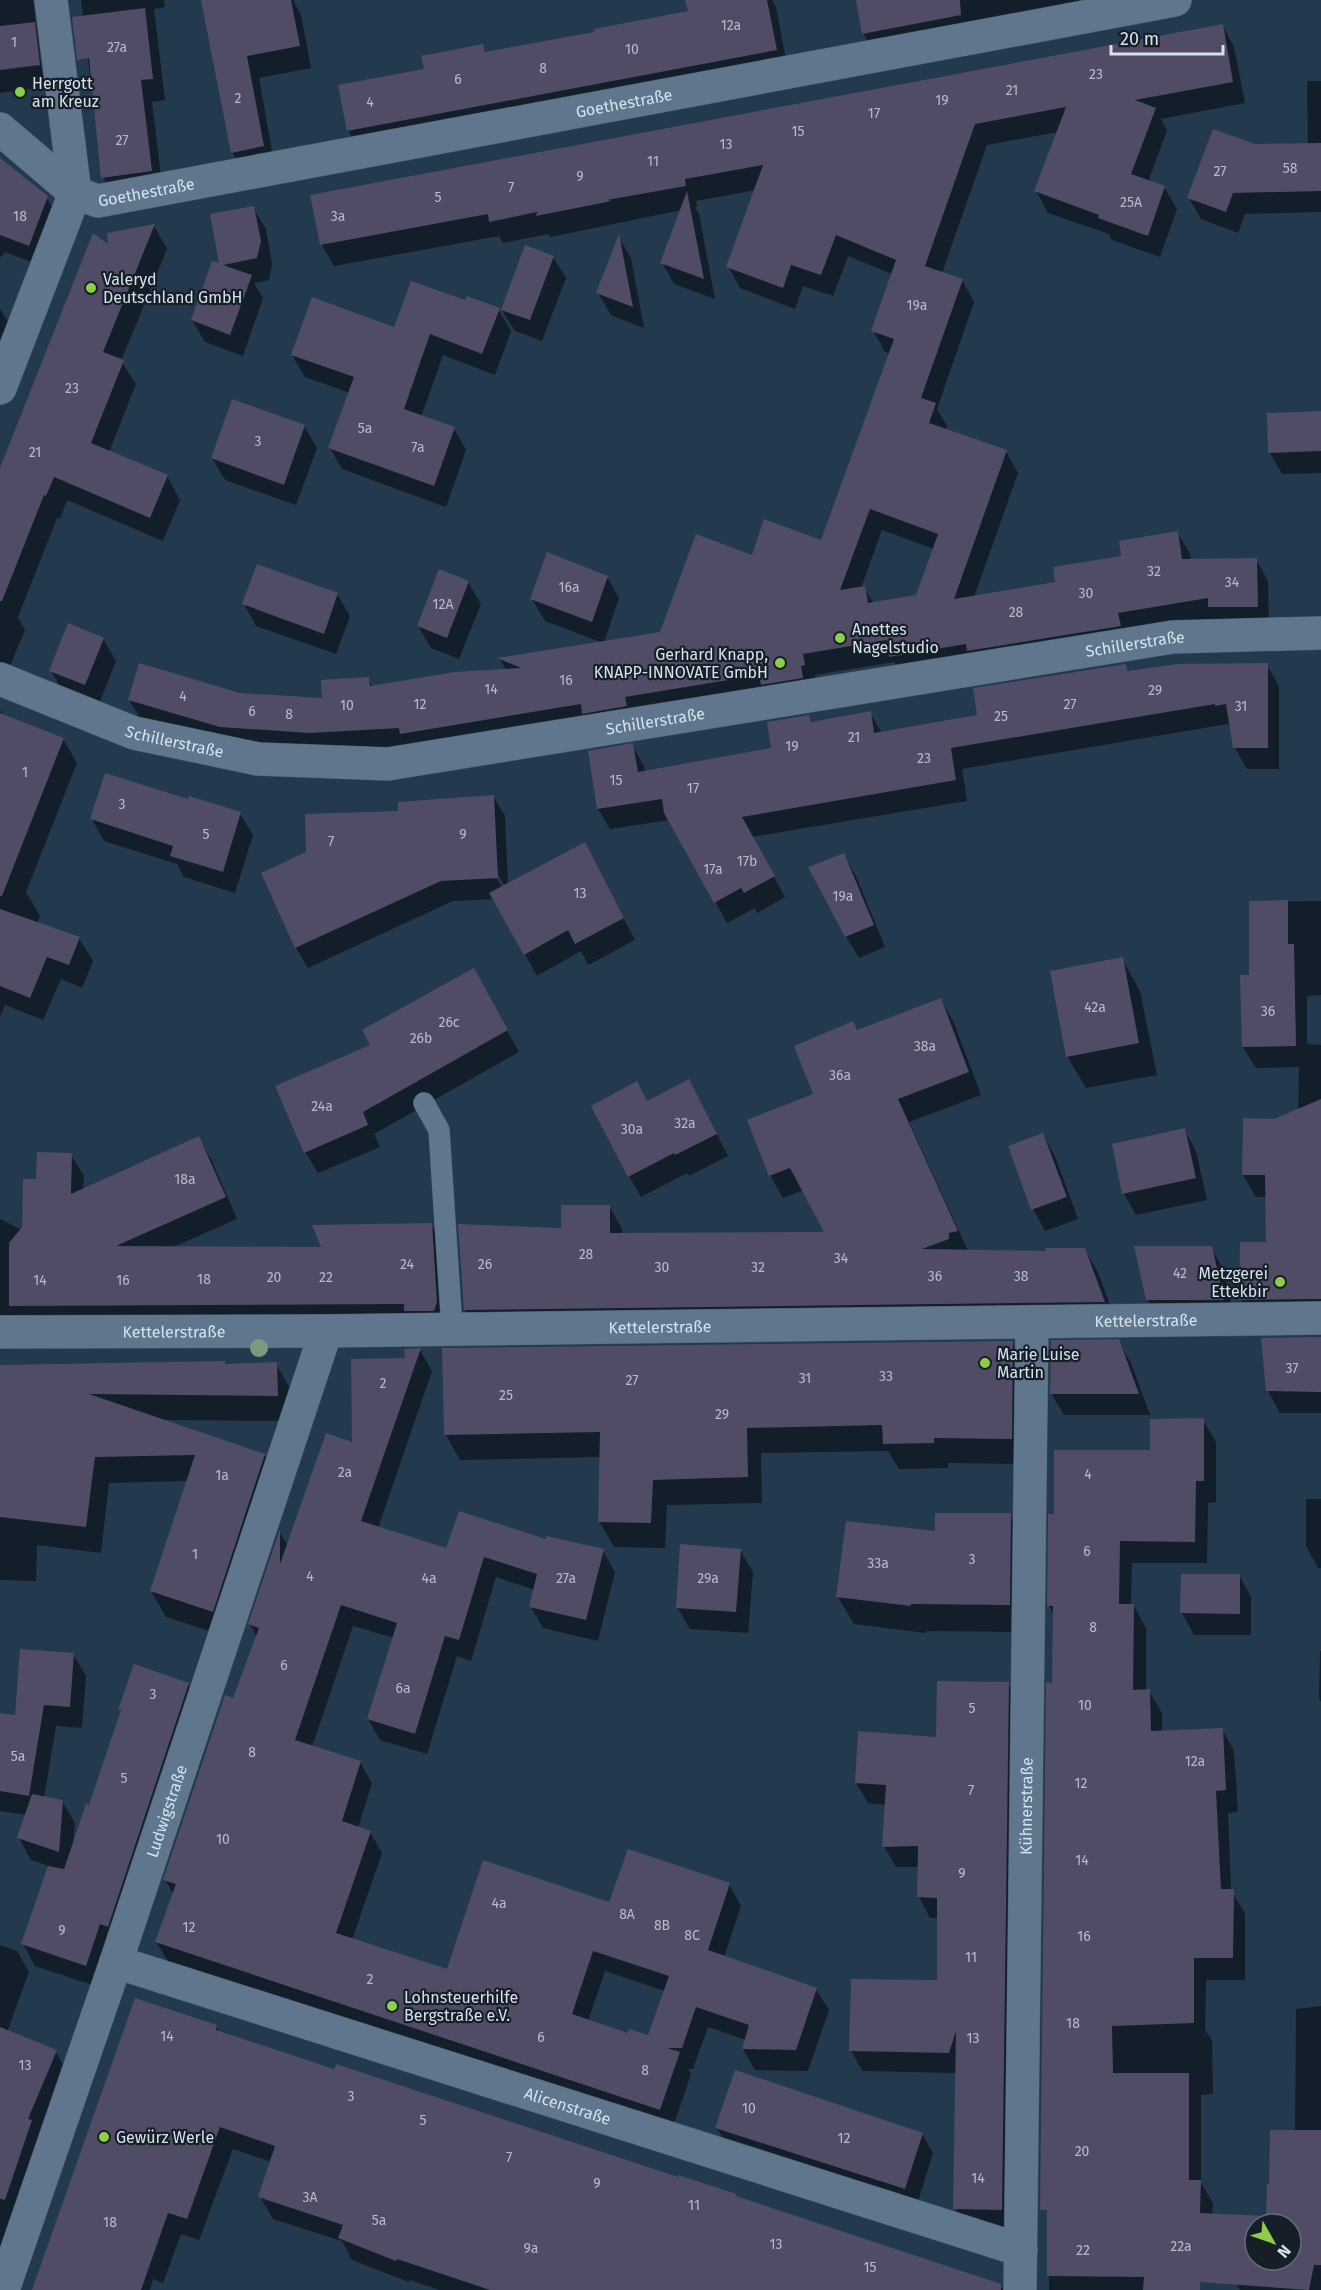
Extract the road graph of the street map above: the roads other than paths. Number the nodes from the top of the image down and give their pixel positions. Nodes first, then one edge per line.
1 (51, 0) edge
2 (1175, 0) edge
3 (0, 129) edge
4 (75, 193) junction
5 (0, 388) edge
6 (1321, 633) edge
7 (0, 679) edge
8 (424, 1103) dead end
9 (1321, 1318) edge
10 (1032, 1322) junction
11 (452, 1329) junction
12 (326, 1331) junction
13 (0, 1332) edge
14 (116, 1962) junction
15 (1020, 2250) junction
16 (3, 2290) edge
17 (1020, 2290) edge

1 - 4 street
2 - 4 street, Goethestraße
3 - 4 street
4 - 5 street
6 - 7 street, Schillerstraße
8 - 11 lane
9 - 10 street, Kettelerstraße
10 - 11 street, Kettelerstraße
10 - 15 street, Kühnerstraße
11 - 12 street, Kettelerstraße
12 - 13 street, Kettelerstraße
12 - 14 street, Ludwigstraße
14 - 15 street, Alicenstraße
14 - 16 street, Ludwigstraße
15 - 17 street, Kühnerstraße

